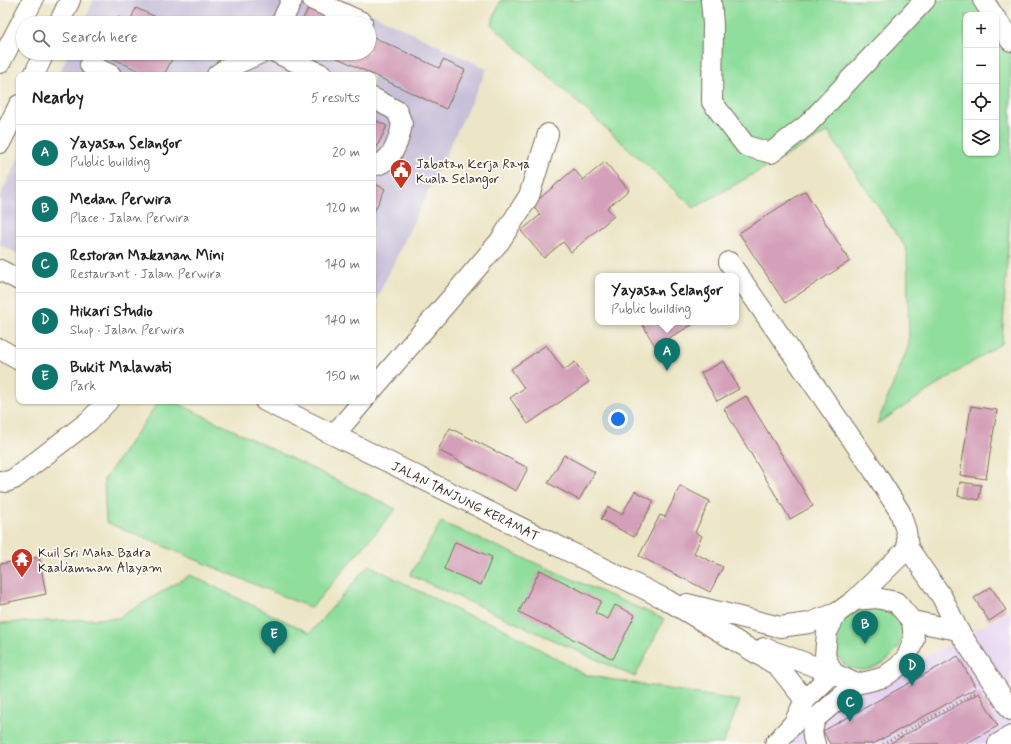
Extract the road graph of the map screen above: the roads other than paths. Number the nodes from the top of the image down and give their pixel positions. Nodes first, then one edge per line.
1 (32, 0) edge
2 (70, 0) edge
3 (292, 0) edge
4 (313, 0) edge
5 (711, 0) edge
6 (925, 0) edge
7 (983, 0) edge
8 (991, 12) edge
9 (24, 16) edge
10 (62, 16) edge
11 (284, 16) edge
12 (349, 16) edge
13 (999, 24) edge
14 (16, 31) edge
15 (1011, 41) edge
16 (41, 60) edge
17 (245, 60) edge
18 (292, 60) edge
19 (0, 62) edge
20 (90, 65) dead end
21 (35, 72) edge
22 (105, 72) edge
23 (221, 72) edge
24 (317, 72) edge
25 (376, 100) edge
26 (16, 111) edge
27 (548, 134) dead end
28 (0, 143) edge
29 (376, 165) edge
30 (730, 262) dead end
31 (0, 270) edge
32 (738, 273) edge
33 (739, 275) edge
34 (16, 278) edge
35 (0, 349) edge
36 (16, 358) edge
37 (376, 386) edge
38 (92, 404) edge
39 (105, 404) edge
40 (271, 404) edge
41 (360, 404) edge
42 (89, 421) junction
43 (334, 435) junction
44 (0, 481) edge
45 (908, 548) junction
46 (667, 600) junction
47 (855, 600) junction
48 (837, 614) junction
49 (912, 621) junction
50 (958, 630) junction
51 (722, 632) junction
52 (833, 673) junction
53 (856, 684) junction
54 (805, 700) junction
55 (1011, 710) edge
56 (1011, 736) edge
57 (775, 744) edge
58 (816, 744) edge
59 (998, 744) edge

1 - 9 street
2 - 10 street
3 - 11 street
4 - 12 street
5 - 6 street
7 - 8 street
13 - 15 street
14 - 19 street
16 - 21 street
17 - 23 street
18 - 24 street
20 - 22 street
25 - 29 street
26 - 28 street
27 - 37 street
30 - 32 street
31 - 34 street
33 - 45 street
35 - 36 street
38 - 42 street
39 - 42 street
40 - 43 street, JALAN TANJUNG KERAMAT
41 - 43 street
42 - 44 street
43 - 46 street, JALAN TANJUNG KERAMAT
45 - 47 street
45 - 50 street
46 - 48 street
46 - 51 street
47 - 48 street
47 - 49 street
48 - 52 street
49 - 50 street
49 - 53 street
50 - 55 street
51 - 52 street
51 - 54 street
52 - 53 street
52 - 54 street
53 - 58 street
54 - 57 street
56 - 59 street

